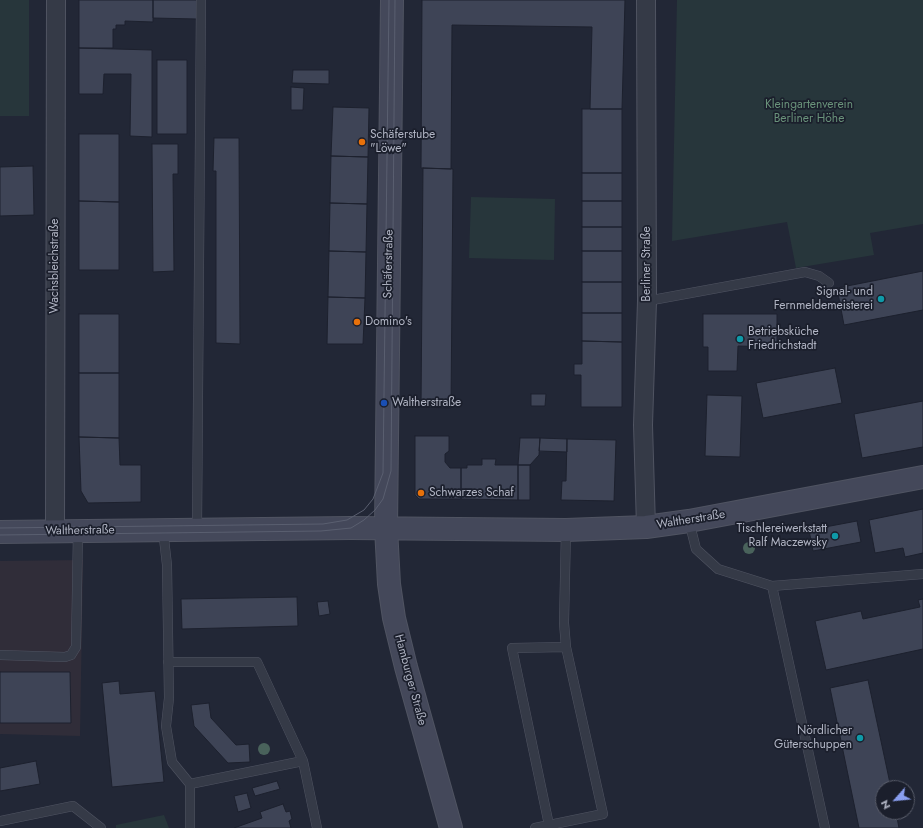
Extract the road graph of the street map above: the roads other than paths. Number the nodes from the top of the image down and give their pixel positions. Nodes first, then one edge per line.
1 (56, 0) edge
2 (201, 0) edge
3 (392, 0) edge
4 (646, 0) edge
5 (829, 283) dead end
6 (647, 301) junction
7 (923, 477) edge
8 (689, 521) junction
9 (646, 527) junction
10 (386, 528) junction
11 (197, 529) junction
12 (163, 530) junction
13 (566, 530) junction
14 (55, 531) junction
15 (78, 531) junction
16 (0, 532) edge
17 (923, 574) edge
18 (772, 586) junction
19 (566, 646) junction
20 (0, 655) edge
21 (168, 662) junction
22 (303, 761) junction
23 (190, 784) junction
24 (0, 822) edge
25 (550, 825) junction
26 (100, 828) edge
27 (190, 828) edge
28 (317, 828) edge
29 (451, 828) edge
30 (535, 828) edge
31 (825, 828) edge

1 - 14 street, Wachsbleichstraße
2 - 11 lane
3 - 10 main road, Schäferstraße
4 - 6 street, Berliner Straße
5 - 6 lane
6 - 9 street, Berliner Straße
7 - 8 main road, Waltherstraße
8 - 9 main road, Waltherstraße
8 - 18 lane
9 - 13 main road, Waltherstraße
10 - 11 main road, Waltherstraße
10 - 13 main road, Waltherstraße
10 - 29 main road, Hamburger Straße
11 - 12 main road, Waltherstraße
12 - 15 main road, Waltherstraße
12 - 21 lane
13 - 19 lane
14 - 15 main road, Waltherstraße
14 - 16 main road, Waltherstraße
15 - 20 lane
17 - 18 lane
18 - 31 lane
19 - 25 lane
19 - 25 lane
21 - 22 lane
21 - 23 lane
22 - 23 lane
22 - 28 lane
23 - 27 lane
24 - 26 lane
25 - 30 lane

